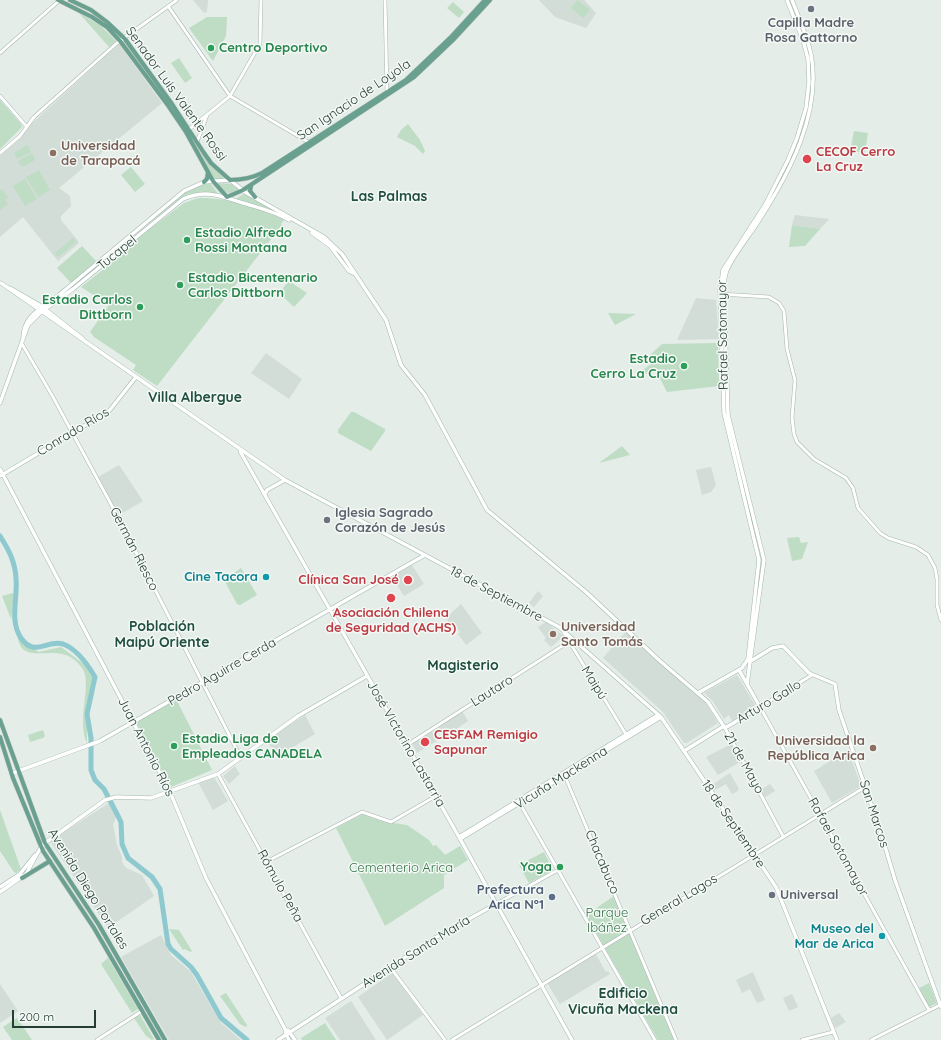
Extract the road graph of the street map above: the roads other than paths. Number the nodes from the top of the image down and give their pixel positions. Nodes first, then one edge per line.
1 (59, 0) edge
2 (70, 0) edge
3 (177, 0) edge
4 (261, 0) edge
5 (384, 0) edge
6 (485, 0) edge
7 (490, 0) edge
8 (787, 0) edge
9 (792, 0) edge
10 (168, 6) junction
11 (802, 32) junction
12 (124, 38) junction
13 (120, 41) junction
14 (0, 53) edge
15 (142, 62) junction
16 (138, 65) junction
17 (223, 85) junction
18 (234, 89) junction
19 (387, 94) junction
20 (0, 96) edge
21 (230, 96) junction
22 (208, 114) junction
23 (27, 127) junction
24 (188, 130) junction
25 (197, 142) junction
26 (310, 143) junction
27 (0, 153) edge
28 (208, 172) junction
29 (230, 180) junction
30 (213, 181) junction
31 (204, 182) junction
32 (253, 183) junction
33 (243, 190) junction
34 (228, 197) junction
35 (255, 197) junction
36 (355, 274) junction
37 (1, 283) edge
38 (722, 294) junction
39 (54, 303) junction
40 (31, 305) junction
41 (43, 307) junction
42 (39, 311) junction
43 (53, 314) junction
44 (32, 315) junction
45 (22, 342) junction
46 (87, 343) junction
47 (136, 377) junction
48 (0, 403) edge
49 (72, 433) junction
50 (240, 448) junction
51 (0, 468) edge
52 (1, 475) edge
53 (285, 480) junction
54 (265, 495) junction
55 (417, 551) junction
56 (425, 556) junction
57 (413, 562) junction
58 (330, 610) junction
59 (941, 620) edge
60 (561, 628) junction
61 (569, 642) junction
62 (578, 643) junction
63 (748, 657) junction
64 (751, 661) junction
65 (739, 670) junction
66 (812, 675) junction
67 (368, 676) junction
68 (202, 683) junction
69 (747, 684) junction
70 (698, 693) junction
71 (760, 707) junction
72 (659, 716) junction
73 (0, 720) edge
74 (133, 722) junction
75 (725, 727) junction
76 (626, 736) junction
77 (0, 737) edge
78 (407, 745) junction
79 (684, 751) junction
80 (240, 758) junction
81 (19, 771) junction
82 (12, 773) junction
83 (218, 774) junction
84 (564, 774) junction
85 (865, 787) junction
86 (170, 792) junction
87 (436, 796) junction
88 (519, 802) junction
89 (820, 814) junction
90 (783, 836) junction
91 (460, 838) junction
92 (45, 843) junction
93 (40, 849) junction
94 (754, 854) junction
95 (50, 861) junction
96 (266, 862) junction
97 (558, 870) junction
98 (22, 878) junction
99 (0, 887) edge
100 (0, 892) edge
101 (492, 897) junction
102 (496, 904) junction
103 (491, 907) junction
104 (99, 925) junction
105 (94, 928) junction
106 (631, 930) junction
107 (602, 947) junction
108 (390, 967) junction
109 (122, 977) junction
110 (130, 977) junction
111 (542, 985) junction
112 (341, 998) junction
113 (940, 1006) edge
114 (929, 1010) junction
115 (142, 1011) junction
116 (286, 1029) junction
117 (290, 1031) junction
118 (834, 1032) junction
119 (286, 1034) junction
120 (97, 1040) edge
121 (159, 1040) edge
122 (165, 1040) edge
123 (278, 1040) edge
124 (289, 1040) edge
125 (295, 1040) edge
126 (445, 1040) edge
127 (452, 1040) edge
128 (572, 1040) edge
129 (655, 1040) edge
130 (676, 1040) edge
131 (802, 1040) edge
132 (837, 1040) edge
133 (870, 1040) edge

1 - 13 main road, Senador Luis Valente Rossi
1 - 14 street
2 - 12 main road, Senador Luis Valente Rossi
3 - 10 street
4 - 18 street
5 - 19 street
6 - 19 main road, San Ignacio de Loyola
7 - 19 main road, San Ignacio de Loyola
8 - 11 main road, Rafael Sotomayor
9 - 11 main road, Rafael Sotomayor
10 - 12 street
10 - 17 street
11 - 38 main road, Rafael Sotomayor
12 - 13 street
12 - 15 main road, Senador Luis Valente Rossi
13 - 16 main road, Senador Luis Valente Rossi
13 - 23 street
15 - 16 main road
15 - 24 main road, Senador Luis Valente Rossi
16 - 24 main road, Senador Luis Valente Rossi
17 - 18 street
17 - 21 street
18 - 21 street
19 - 26 main road, San Ignacio de Loyola
20 - 23 street
21 - 22 street
21 - 26 street
22 - 24 street
22 - 25 street
23 - 27 street
24 - 25 main road, Senador Luis Valente Rossi
24 - 28 main road, Senador Luis Valente Rossi
25 - 29 main road, Senador Luis Valente Rossi
26 - 29 main road, San Ignacio de Loyola
26 - 32 main road, San Ignacio de Loyola
28 - 30 main road, Senador Luis Valente Rossi
28 - 31 main road
29 - 30 main road, San Ignacio de Loyola
29 - 33 main road, Senador Luis Valente Rossi
30 - 31 main road, Tucapel
30 - 34 main road, Senador Luis Valente Rossi
31 - 41 main road, Tucapel
32 - 33 main road, San Ignacio de Loyola
32 - 35 main road
33 - 34 main road, San Ignacio de Loyola
33 - 35 main road, Senador Luis Valente Rossi
34 - 36 main road, Tucapel
34 - 39 main road, Tucapel
35 - 36 main road, Senador Luis Valente Rossi
36 - 70 main road, 21 de Mayo
37 - 40 main road, 18 de Septiembre
37 - 41 main road, 18 de Septiembre
38 - 59 street
38 - 63 main road, Rafael Sotomayor
38 - 64 main road, Rafael Sotomayor
39 - 41 main road, Tucapel
39 - 43 main road
40 - 42 main road, 18 de Septiembre
40 - 44 main road
41 - 42 main road, Tucapel
41 - 43 main road, 18 de Septiembre
42 - 44 main road, Tucapel
42 - 45 main road, Tucapel
42 - 46 main road, 18 de Septiembre
43 - 46 main road, 18 de Septiembre
44 - 45 main road, Tucapel
45 - 48 main road, Tucapel
45 - 49 street, Germán Riesco
46 - 47 main road, 18 de Septiembre
47 - 49 main road, Conrado Ríos
47 - 50 main road, 18 de Septiembre
49 - 52 main road, Conrado Ríos
49 - 68 street, Germán Riesco
50 - 53 main road, 18 de Septiembre
50 - 54 main road, José Victorino Lastarria
51 - 52 main road, Juan Antonio Ríos
52 - 74 main road, Juan Antonio Ríos
53 - 54 main road
53 - 55 main road, 18 de Septiembre
54 - 58 main road, José Victorino Lastarria
55 - 56 main road, 18 de Septiembre
55 - 57 main road
56 - 57 main road, Pedro Aguirre Cerda
56 - 60 main road, 18 de Septiembre
57 - 58 main road, Pedro Aguirre Cerda
58 - 67 main road, José Victorino Lastarria
58 - 68 main road, Pedro Aguirre Cerda
60 - 61 street, Maipú
60 - 62 main road, 18 de Septiembre
61 - 62 street
61 - 76 street, Maipú
61 - 78 street, Lautaro
62 - 72 main road, 18 de Septiembre
63 - 64 main road
63 - 65 main road, Rafael Sotomayor
64 - 66 main road, San Marcos
64 - 69 main road, Rafael Sotomayor
65 - 69 main road, Rafael Sotomayor
65 - 70 main road
66 - 71 street, Arturo Gallo
66 - 85 main road, San Marcos
67 - 78 main road, José Victorino Lastarria
67 - 80 main road
68 - 74 main road, Pedro Aguirre Cerda
68 - 80 street, Germán Riesco
69 - 71 main road, Rafael Sotomayor
70 - 75 main road, 21 de Mayo
71 - 75 main road, Arturo Gallo
71 - 89 street, Rafael Sotomayor
72 - 76 main road, Vicuña Mackenna
72 - 79 main road, 18 de Septiembre
73 - 81 main road, Avenida Diego Portales
74 - 81 main road, Pedro Aguirre Cerda
74 - 86 main road, Juan Antonio Ríos
75 - 79 main road, Arturo Gallo
75 - 90 street, 21 de Mayo
76 - 84 main road, Vicuña Mackenna
77 - 82 main road, Avenida Diego Portales
78 - 87 main road, José Victorino Lastarria
79 - 94 main road, 18 de Septiembre
80 - 83 main road
81 - 82 main road, Pedro Aguirre Cerda
81 - 92 main road, Avenida Diego Portales
82 - 93 main road, Avenida Diego Portales
83 - 86 main road
83 - 96 street, Rómulo Peña
84 - 88 main road, Vicuña Mackenna
84 - 106 street, Chacabuco
85 - 89 street, General Lagos
85 - 113 main road, San Marcos
86 - 92 main road
86 - 116 main road, Juan Antonio Ríos
87 - 91 main road, José Victorino Lastarria
87 - 96 street
88 - 91 main road, Vicuña Mackenna
88 - 97 street
89 - 90 street, General Lagos
89 - 114 street, Rafael Sotomayor
90 - 94 street, General Lagos
91 - 101 main road, José Victorino Lastarria
92 - 93 main road
92 - 104 main road, Avenida Diego Portales
93 - 95 main road, Avenida Diego Portales
93 - 98 main road
93 - 99 main road
94 - 106 street, General Lagos
94 - 118 main road, 18 de Septiembre
95 - 98 main road
95 - 105 main road, Avenida Diego Portales
96 - 112 street, Rómulo Peña
97 - 102 street, Avenida Santa María
97 - 107 street
98 - 100 main road
101 - 102 main road, José Victorino Lastarria
101 - 103 main road
102 - 103 main road, Avenida Santa María
102 - 111 main road, José Victorino Lastarria
103 - 108 main road, Avenida Santa María
104 - 105 main road
104 - 110 main road, Avenida Diego Portales
105 - 109 main road, Avenida Diego Portales
106 - 107 street, General Lagos
106 - 130 street, Chacabuco
107 - 111 street, General Lagos
107 - 129 street
108 - 112 main road, Avenida Santa María
108 - 126 street
109 - 110 main road
109 - 115 main road, Avenida Diego Portales
110 - 122 main road, Avenida Diego Portales
111 - 127 street, General Lagos
111 - 128 main road, José Victorino Lastarria
112 - 117 main road, Avenida Santa María
113 - 114 street
114 - 133 street
115 - 120 street
115 - 121 main road, Avenida Diego Portales
116 - 117 main road
116 - 119 main road, Juan Antonio Ríos
117 - 119 main road, Avenida Santa María
117 - 125 main road
118 - 131 street
118 - 132 main road, 18 de Septiembre
119 - 123 main road, Avenida Santa María
119 - 124 main road, Juan Antonio Ríos

